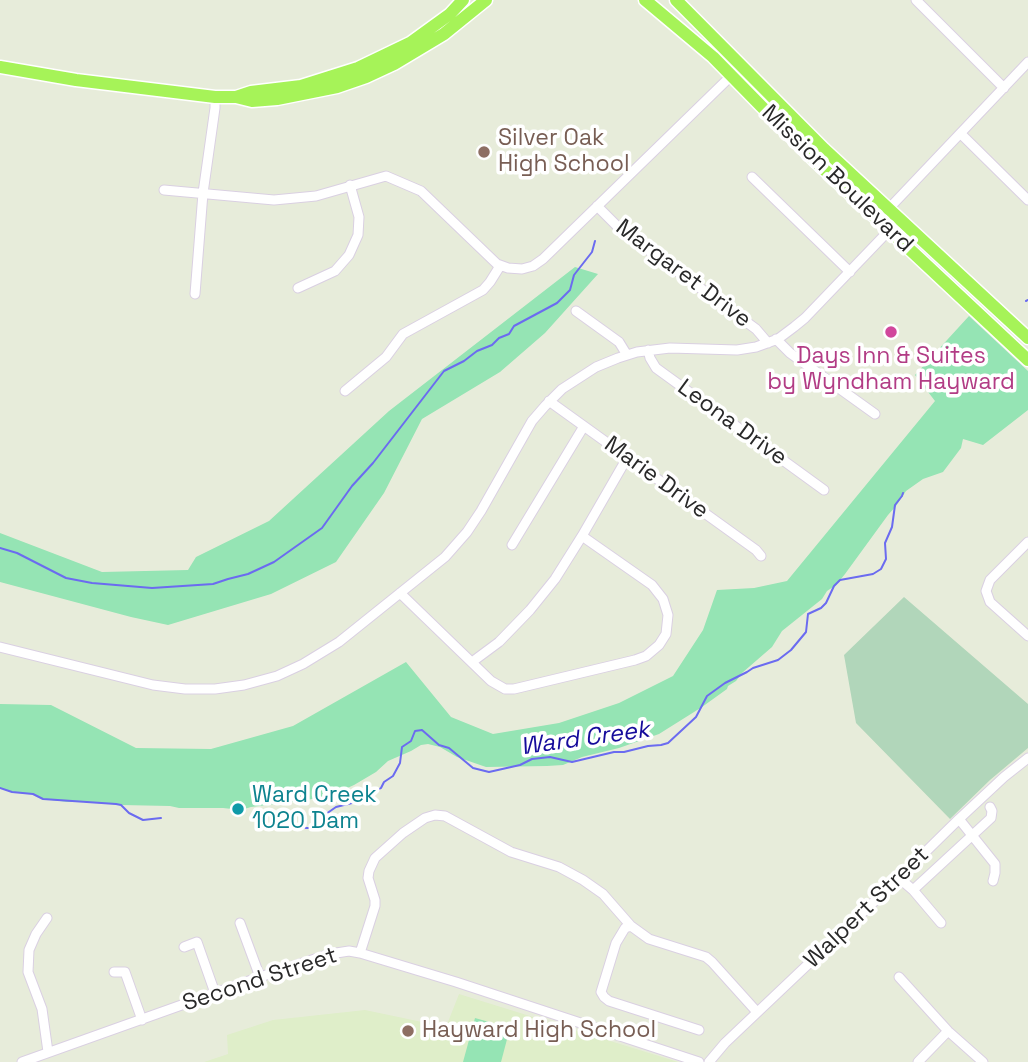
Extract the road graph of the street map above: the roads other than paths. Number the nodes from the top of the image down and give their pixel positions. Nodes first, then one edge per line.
1 (463, 0) edge
2 (486, 0) edge
3 (645, 0) edge
4 (676, 0) edge
5 (922, 2) edge
6 (1028, 62) edge
7 (0, 67) edge
8 (732, 76) junction
9 (1004, 88) junction
10 (215, 97) junction
11 (236, 97) junction
12 (961, 134) junction
13 (752, 177) dead end
14 (350, 185) junction
15 (164, 190) dead end
16 (203, 192) junction
17 (1028, 199) edge
18 (597, 206) junction
19 (889, 209) junction
20 (900, 219) junction
21 (878, 220) junction
22 (889, 230) junction
23 (500, 266) junction
24 (850, 272) junction
25 (298, 288) dead end
26 (195, 294) dead end
27 (576, 311) dead end
28 (1028, 338) edge
29 (772, 341) junction
30 (648, 350) junction
31 (626, 355) junction
32 (1028, 360) edge
33 (345, 391) dead end
34 (549, 401) junction
35 (875, 414) dead end
36 (584, 426) junction
37 (627, 458) junction
38 (824, 490) dead end
39 (582, 536) junction
40 (1028, 542) edge
41 (512, 545) dead end
42 (761, 556) dead end
43 (400, 593) junction
44 (1028, 636) edge
45 (0, 648) edge
46 (472, 662) junction
47 (1028, 758) edge
48 (990, 807) dead end
49 (959, 819) junction
50 (972, 836) junction
51 (899, 878) junction
52 (993, 881) dead end
53 (913, 890) junction
54 (47, 918) dead end
55 (240, 923) dead end
56 (940, 923) dead end
57 (631, 926) junction
58 (184, 947) dead end
59 (360, 953) junction
60 (114, 972) dead end
61 (260, 977) junction
62 (899, 977) dead end
63 (215, 993) junction
64 (757, 1012) junction
65 (142, 1020) junction
66 (699, 1030) dead end
67 (948, 1031) junction
68 (48, 1052) junction
69 (22, 1062) edge
70 (699, 1062) edge
71 (709, 1062) edge
72 (918, 1062) edge
73 (983, 1062) edge

1 - 11 main road
2 - 11 main road
3 - 8 main road, Mission Boulevard
4 - 19 main road, Mission Boulevard
5 - 9 street
6 - 9 street
7 - 10 main road
8 - 18 street
8 - 21 main road, Mission Boulevard
9 - 12 street
10 - 11 main road
10 - 16 street
12 - 17 street
12 - 19 street
13 - 24 street
14 - 16 street
14 - 23 street
14 - 25 street
15 - 16 street
16 - 26 street
18 - 23 street
18 - 29 street, Margaret Drive
19 - 20 main road, Mission Boulevard
19 - 21 street
20 - 22 street
20 - 28 main road, Mission Boulevard
21 - 22 main road, Mission Boulevard
22 - 24 street
22 - 32 main road, Mission Boulevard
23 - 33 street
24 - 29 street
27 - 31 street
29 - 30 street
29 - 35 street, Margaret Drive
30 - 31 street
30 - 38 street, Leona Drive
31 - 34 street
34 - 36 street, Marie Drive
34 - 43 street
36 - 37 street, Marie Drive
36 - 41 street
37 - 39 street
37 - 42 street, Marie Drive
39 - 46 street
39 - 46 street
40 - 44 street
43 - 45 street
43 - 46 street
47 - 49 street, Walpert Street
48 - 50 street
49 - 50 street
49 - 51 street, Walpert Street
50 - 52 street
50 - 53 street
51 - 53 street
51 - 64 street, Walpert Street
53 - 56 street
54 - 68 street
55 - 61 street
57 - 59 street
57 - 64 street
57 - 66 street
58 - 63 street
59 - 61 street, Second Street
59 - 70 street, Second Street
60 - 65 street
61 - 63 street, Second Street
62 - 67 street
63 - 65 street, Second Street
64 - 71 street, Walpert Street
65 - 68 street, Second Street
67 - 72 street
67 - 73 street
68 - 69 street, Second Street

